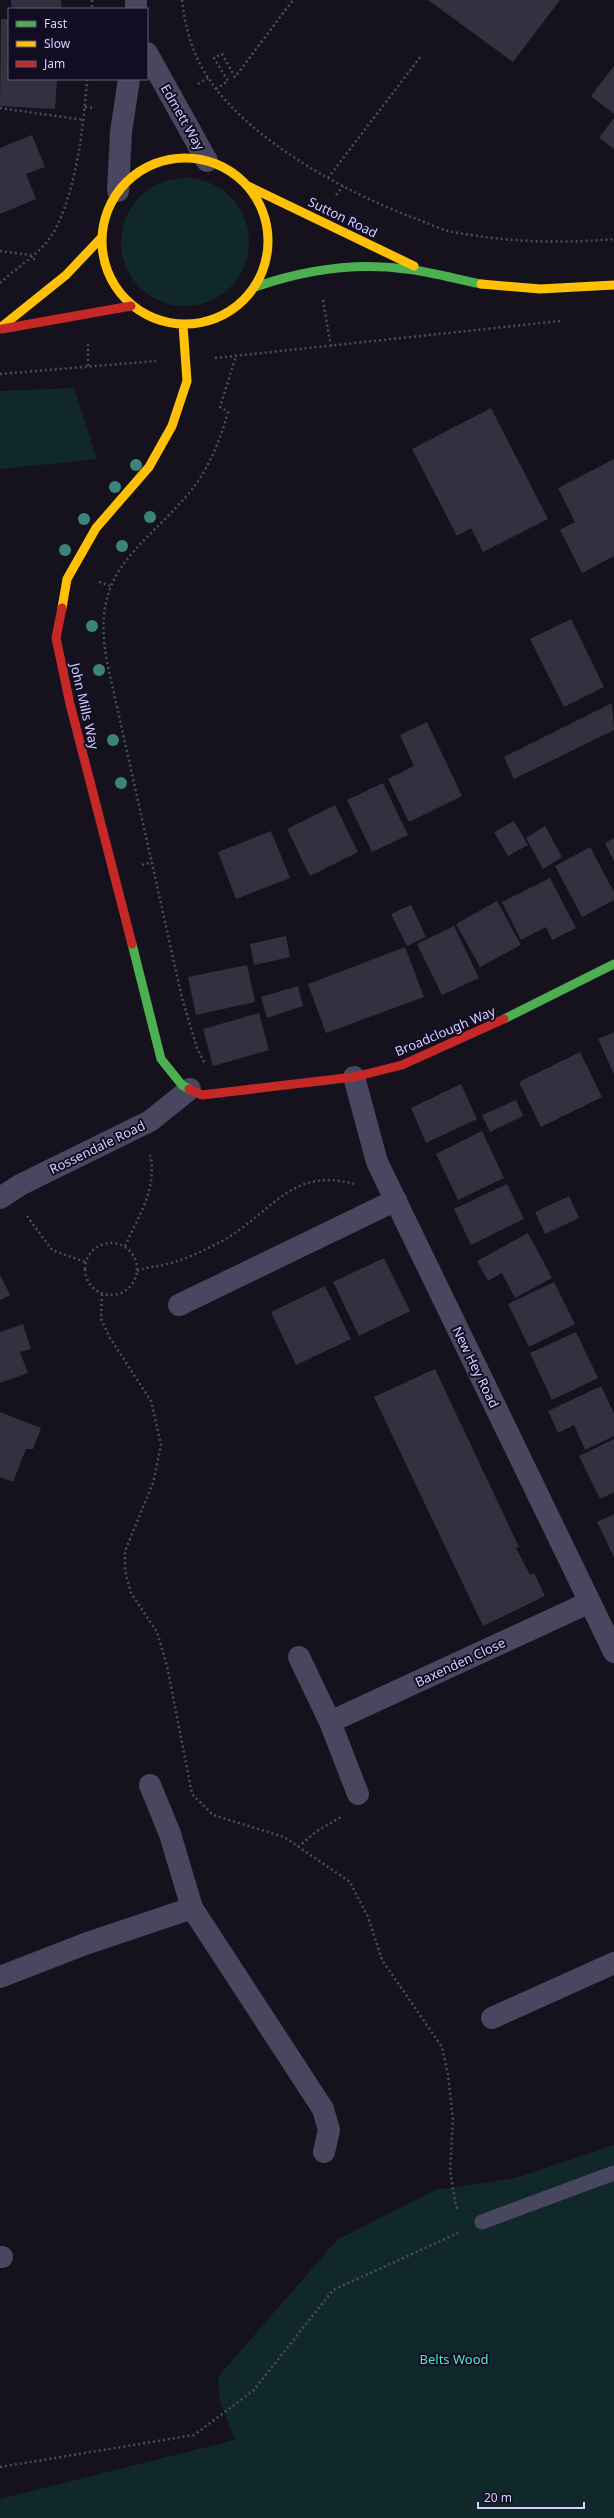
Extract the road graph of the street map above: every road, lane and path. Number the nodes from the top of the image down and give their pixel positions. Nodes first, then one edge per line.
1 (182, 0) edge
2 (293, 0) edge
3 (148, 55) edge
4 (420, 56) dead end
5 (87, 80) edge
6 (129, 80) edge
7 (216, 89) junction
8 (0, 108) edge
9 (84, 120) junction
10 (207, 161) junction
11 (328, 178) junction
12 (248, 186) junction
13 (118, 191) junction
14 (100, 238) junction
15 (614, 239) edge
16 (0, 251) edge
17 (30, 255) junction
18 (426, 272) junction
19 (0, 283) edge
20 (614, 285) edge
21 (255, 287) junction
22 (131, 306) junction
23 (183, 325) junction
24 (512, 326) dead end
25 (0, 328) edge
26 (186, 356) junction
27 (236, 356) junction
28 (0, 374) edge
29 (614, 964) edge
30 (354, 1077) junction
31 (186, 1087) junction
32 (143, 1124) junction
33 (6, 1194) edge
34 (389, 1204) junction
35 (125, 1246) junction
36 (85, 1262) junction
37 (137, 1271) junction
38 (102, 1294) junction
39 (179, 1305) dead end
40 (590, 1602) junction
41 (613, 1648) edge
42 (298, 1658) dead end
43 (330, 1722) junction
44 (150, 1785) dead end
45 (358, 1794) joint
46 (298, 1847) junction
47 (192, 1908) junction
48 (614, 1963) edge
49 (0, 1977) edge
50 (492, 2018) dead end
51 (324, 2152) dead end
52 (614, 2173) edge
53 (482, 2222) junction
54 (0, 2467) edge

1 - 7 path
2 - 7 path
3 - 10 street, Edmett Way
4 - 11 path
5 - 9 path
6 - 13 street
7 - 11 path
8 - 9 path
9 - 17 path
10 - 12 main road, Sutton Road
10 - 13 main road, Sutton Road
11 - 15 path
12 - 18 main road, Sutton Road
12 - 21 main road, Sutton Road
13 - 14 main road, Sutton Road
14 - 22 main road, Sutton Road
14 - 25 main road, Sutton Road
16 - 17 path
17 - 19 path
18 - 20 main road, Sutton Road
18 - 21 main road, Sutton Road
21 - 23 main road, Sutton Road
22 - 23 main road, Sutton Road
22 - 25 main road, Sutton Road
23 - 26 main road, John Mills Way
24 - 27 path
26 - 27 path
26 - 28 path
26 - 31 main road, John Mills Way
27 - 31 path
29 - 30 main road, Broadclough Way
30 - 31 main road, Broadclough Way
30 - 34 street, New Hey Road
31 - 32 street, Rossendale Road
32 - 33 street, Rossendale Road
32 - 35 path
33 - 36 path
34 - 37 path
34 - 39 street
34 - 40 street, New Hey Road
35 - 36 path
35 - 37 path
36 - 38 path
37 - 38 path
38 - 46 path
40 - 41 street, New Hey Road
40 - 43 street, Baxenden Close
42 - 43 street
43 - 45 street
44 - 47 street
45 - 46 path
46 - 53 path
47 - 49 street
47 - 51 street
48 - 50 street
52 - 53 lane
53 - 54 path

